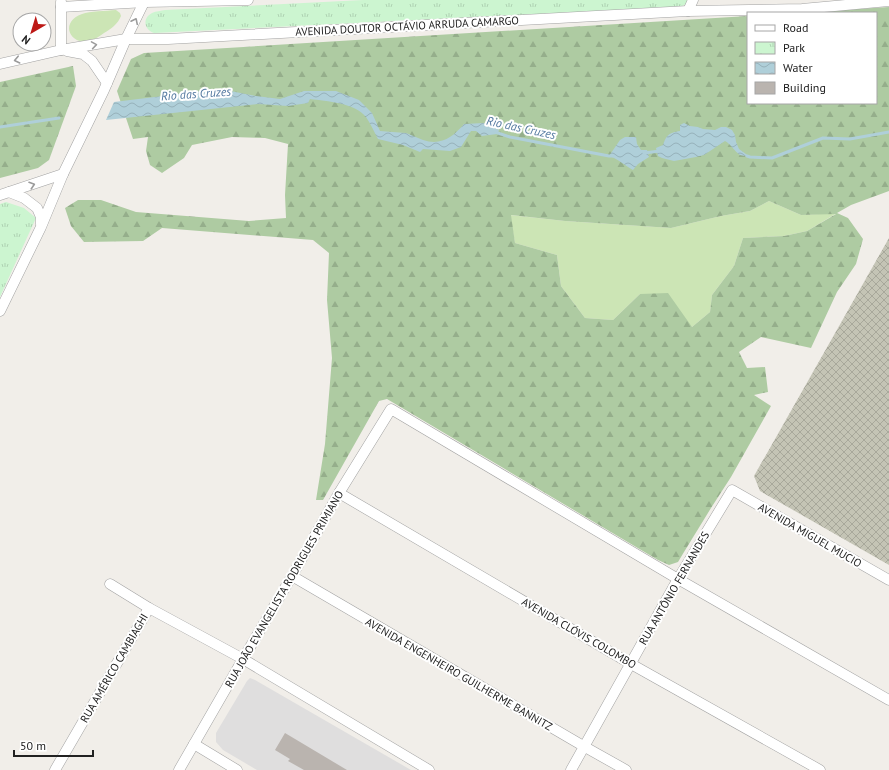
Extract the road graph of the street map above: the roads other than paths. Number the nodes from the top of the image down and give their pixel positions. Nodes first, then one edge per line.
1 (246, 0) edge
2 (693, 0) edge
3 (145, 1) edge
4 (889, 1) edge
5 (61, 3) edge
6 (688, 11) junction
7 (126, 40) junction
8 (61, 50) junction
9 (0, 64) edge
10 (106, 86) junction
11 (63, 174) junction
12 (4, 193) edge
13 (41, 227) junction
14 (0, 311) edge
15 (732, 490) joint
16 (339, 493) junction
17 (292, 576) junction
18 (678, 579) junction
19 (889, 580) edge
20 (110, 584) dead end
21 (149, 608) junction
22 (243, 659) junction
23 (631, 664) junction
24 (889, 700) edge
25 (194, 744) junction
26 (585, 747) junction
27 (56, 770) edge
28 (179, 770) edge
29 (237, 770) edge
30 (429, 770) edge
31 (571, 770) edge
32 (626, 770) edge
33 (820, 770) edge

1 - 3 street
2 - 6 street
3 - 5 street
7 -> 3 street
4 - 6 street, AVENIDA DOUTOR OCTÁVIO ARRUDA CAMARGO
5 - 8 street
6 - 7 street, AVENIDA DOUTOR OCTÁVIO ARRUDA CAMARGO
8 -> 7 street, AVENIDA DOUTOR OCTÁVIO ARRUDA CAMARGO
7 - 10 street
8 -> 9 street, AVENIDA DOUTOR OCTÁVIO ARRUDA CAMARGO
8 - 10 street
10 - 11 street
12 -> 11 street
11 - 13 street
12 - 13 street
13 - 14 street
15 - 18 street, RUA ANTÔNIO FERNANDES
15 - 19 street, AVENIDA MIGUEL MUCIO
16 - 17 street, RUA JOÃO EVANGELISTA RODRIGUES PRIMIANO
16 - 18 street, RUA JOÃO EVANGELISTA RODRIGUES PRIMIANO
16 - 23 street, AVENIDA CLÓVIS COLOMBO
17 - 22 street, RUA JOÃO EVANGELISTA RODRIGUES PRIMIANO
17 - 26 street, AVENIDA ENGENHEIRO GUILHERME BANNITZ
18 - 23 street, RUA ANTÔNIO FERNANDES
18 - 24 street
20 - 21 street
21 - 22 street
21 - 27 street, RUA AMÉRICO CAMBIAGHI
22 - 25 street, RUA JOÃO EVANGELISTA RODRIGUES PRIMIANO
22 - 30 street
23 - 26 street, RUA ANTÔNIO FERNANDES
23 - 33 street, AVENIDA CLÓVIS COLOMBO
25 - 28 street, RUA JOÃO EVANGELISTA RODRIGUES PRIMIANO
25 - 29 street
26 - 31 street, RUA ANTÔNIO FERNANDES
26 - 32 street, AVENIDA ENGENHEIRO GUILHERME BANNITZ

